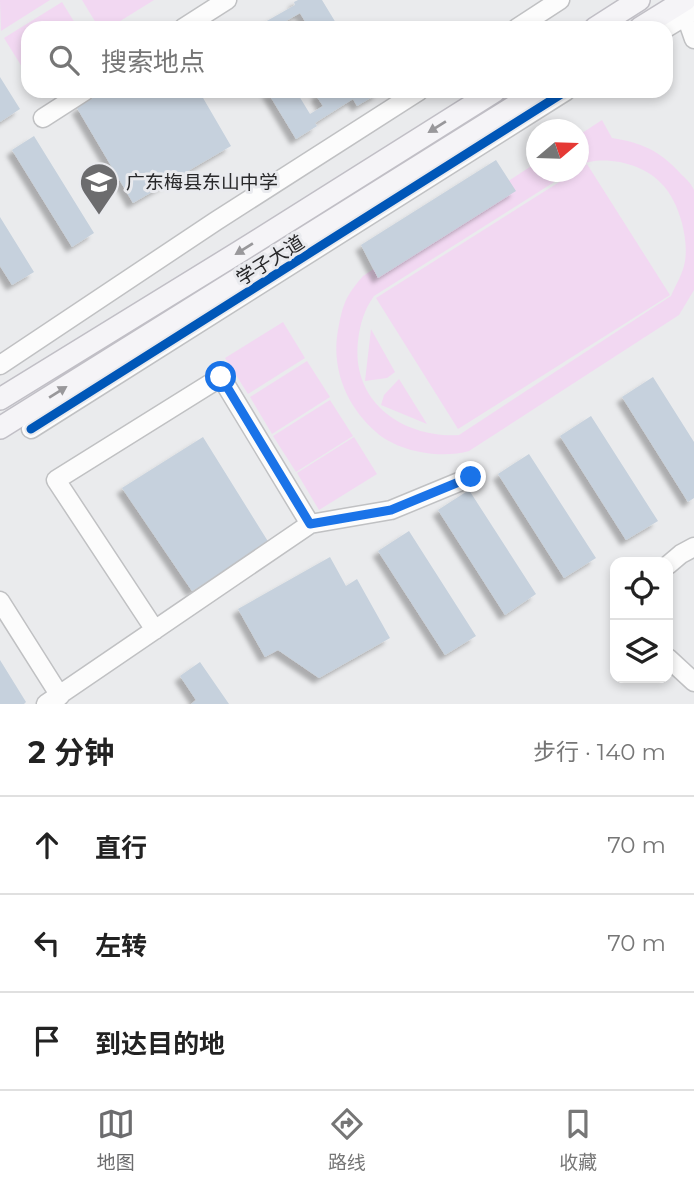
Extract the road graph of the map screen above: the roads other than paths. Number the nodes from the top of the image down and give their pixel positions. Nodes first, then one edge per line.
1 (227, 0) edge
2 (560, 0) edge
3 (639, 0) edge
4 (686, 4) edge
5 (194, 21) edge
6 (528, 21) edge
7 (606, 21) edge
8 (659, 21) edge
9 (694, 39) edge
10 (74, 98) edge
11 (408, 98) edge
12 (484, 98) edge
13 (528, 98) edge
14 (555, 98) edge
15 (43, 118) dead end
16 (0, 365) edge
17 (0, 399) edge
18 (0, 428) edge
19 (31, 429) dead end
20 (471, 477) dead end
21 (310, 524) junction
22 (694, 547) edge
23 (673, 561) edge
24 (0, 601) edge
25 (155, 630) junction
26 (673, 663) edge
27 (694, 682) edge
28 (53, 700) edge

1 - 5 street
2 - 6 street
3 - 7 main road
4 - 8 main road
4 - 9 street
10 - 15 street
11 - 16 street
12 -> 17 main road, 学子大道
18 -> 13 main road, 学子大道
14 - 19 street
20 - 21 street
21 - 25 street
21 - 25 street
22 - 23 street
24 - 28 street
25 - 28 street
26 - 27 street

